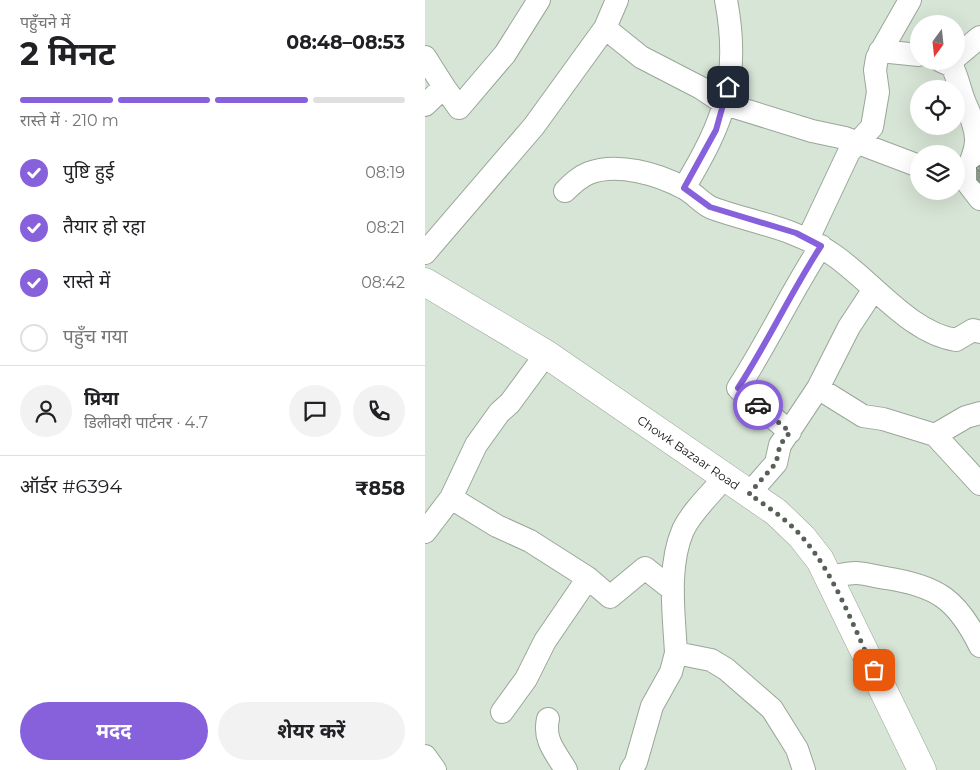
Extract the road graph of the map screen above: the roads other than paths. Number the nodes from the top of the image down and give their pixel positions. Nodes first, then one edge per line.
1 (539, 0) edge
2 (617, 0) edge
3 (726, 0) edge
4 (910, 0) edge
5 (605, 28) junction
6 (980, 37) edge
7 (965, 49) edge
8 (880, 51) junction
9 (910, 54) edge
10 (425, 57) edge
11 (954, 70) edge
12 (444, 87) junction
13 (725, 104) junction
14 (425, 105) edge
15 (856, 144) junction
16 (910, 163) edge
17 (965, 172) edge
18 (965, 182) edge
19 (684, 188) junction
20 (565, 191) dead end
21 (980, 199) edge
22 (814, 243) junction
23 (425, 253) edge
24 (425, 282) edge
25 (874, 289) junction
26 (980, 332) edge
27 (546, 354) junction
28 (818, 388) junction
29 (980, 413) edge
30 (790, 432) junction
31 (935, 434) junction
32 (724, 478) junction
33 (980, 484) edge
34 (749, 494) junction
35 (451, 498) junction
36 (425, 532) edge
37 (829, 577) junction
38 (588, 578) junction
39 (673, 590) junction
40 (980, 646) edge
41 (676, 653) junction
42 (502, 712) dead end
43 (548, 719) dead end
44 (425, 756) edge
45 (435, 770) edge
46 (566, 770) edge
47 (631, 770) edge
48 (804, 770) edge
49 (922, 770) edge

1 - 12 street
2 - 5 street
3 - 13 street
4 - 8 street
5 - 13 street
5 - 23 street
6 - 7 street
8 - 9 street
8 - 15 street
10 - 12 street
11 - 17 street
12 - 14 street
13 - 15 street
13 - 19 street
15 - 16 street
15 - 22 street
18 - 21 street
19 - 20 street
19 - 22 street
22 - 25 street
22 - 30 street
24 - 27 main road, Chowk Bazaar Road
25 - 26 street
25 - 28 street
27 - 32 main road, Chowk Bazaar Road
27 - 35 street
28 - 30 street
28 - 31 street
29 - 31 street
30 - 34 street
31 - 33 street
32 - 34 main road, Chowk Bazaar Road
32 - 39 street
34 - 37 main road, Chowk Bazaar Road
35 - 36 street
35 - 38 street
37 - 40 street
37 - 49 main road, Chowk Bazaar Road
38 - 39 street
38 - 42 street
39 - 41 street
41 - 47 street
41 - 48 street
43 - 46 street
44 - 45 street

